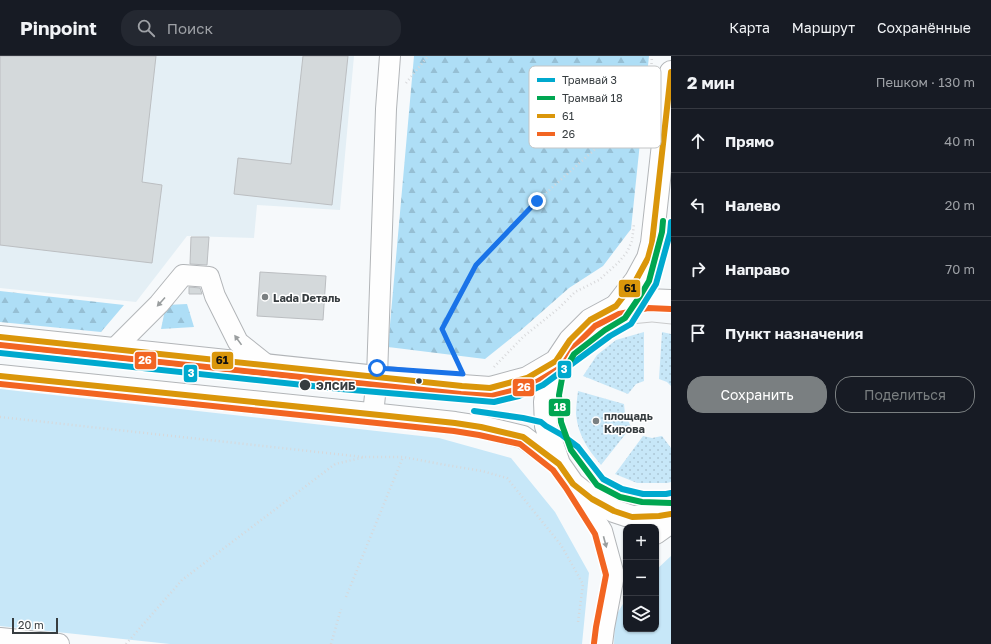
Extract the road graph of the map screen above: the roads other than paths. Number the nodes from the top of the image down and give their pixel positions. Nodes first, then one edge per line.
1 (390, 56) edge
2 (671, 72) edge
3 (671, 301) edge
4 (616, 306) junction
5 (0, 337) edge
6 (114, 349) junction
7 (556, 361) junction
8 (267, 365) junction
9 (0, 376) edge
10 (377, 377) junction
11 (373, 414) junction
12 (559, 464) junction
13 (573, 484) junction
14 (671, 514) edge
15 (671, 523) edge
16 (659, 532) edge
17 (620, 569) edge
18 (0, 638) edge
19 (59, 644) edge
20 (602, 644) edge

1 - 10 street
2 - 4 main road
3 - 4 main road
4 - 7 main road
5 - 6 main road
6 - 8 main road
8 -> 6 street
7 - 10 main road
7 - 12 main road
8 - 10 main road
9 - 11 main road
10 - 11 street
11 - 12 main road
12 - 13 main road
13 - 14 main road
13 -> 17 street
15 - 16 street
17 - 20 street
18 - 19 street

